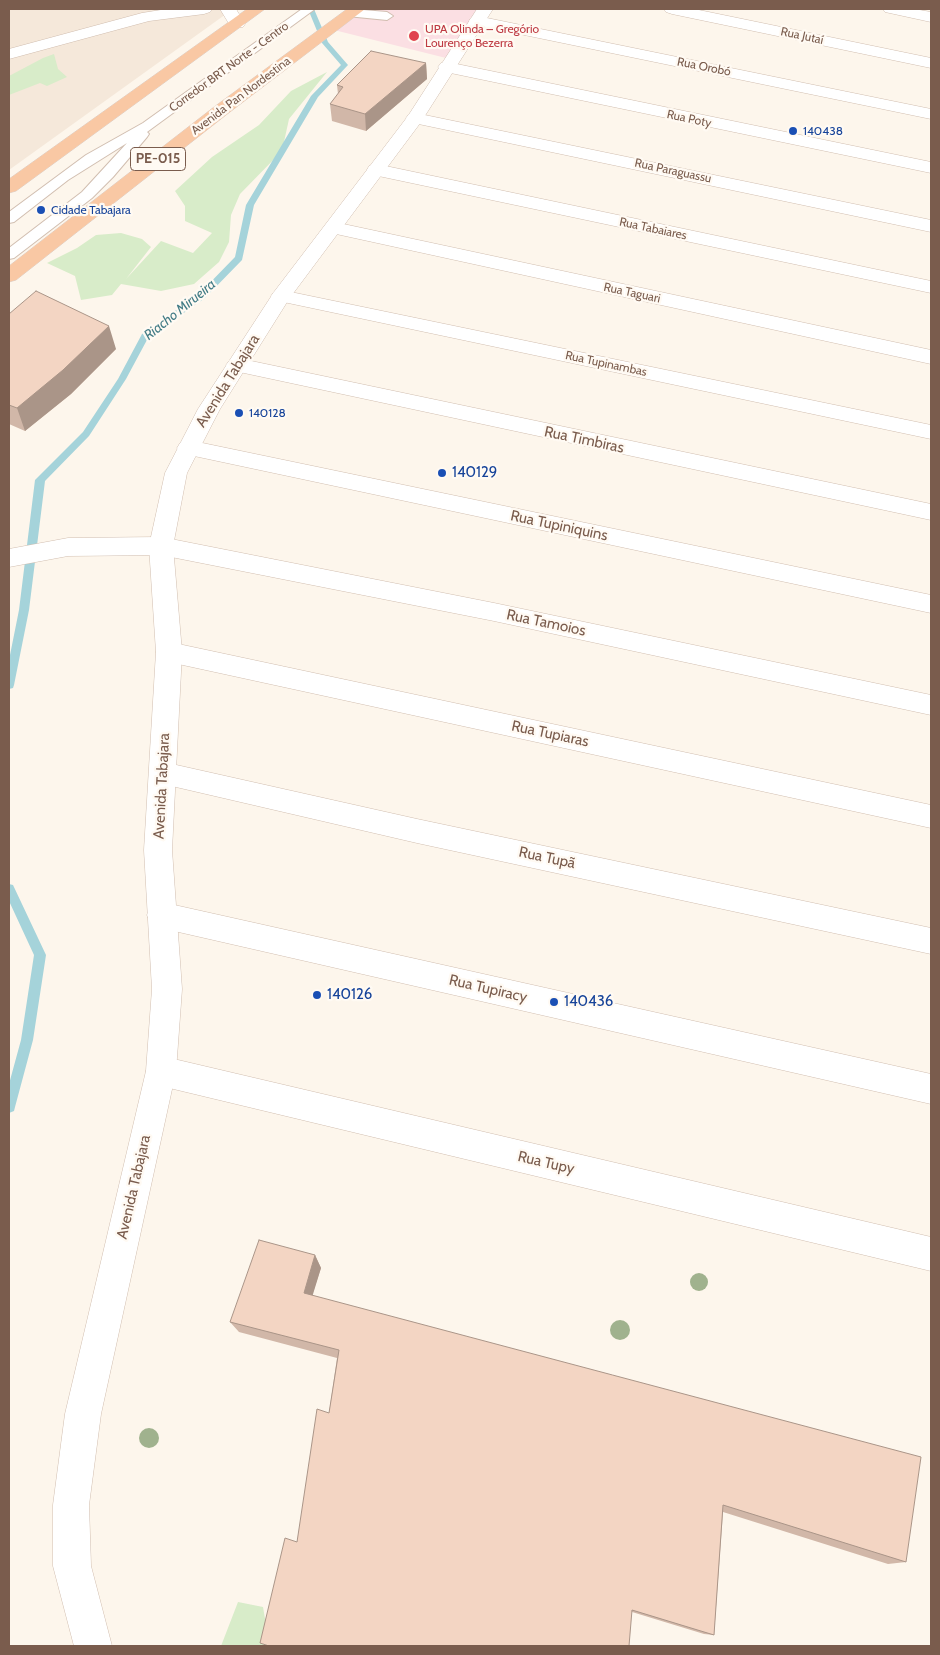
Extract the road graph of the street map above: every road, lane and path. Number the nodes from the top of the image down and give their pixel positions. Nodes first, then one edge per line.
1 (204, 9) edge
2 (257, 9) edge
3 (309, 9) edge
4 (672, 9) edge
5 (891, 9) edge
6 (351, 13) edge
7 (481, 15) edge
8 (233, 16) edge
9 (387, 16) dead end
10 (931, 17) edge
11 (9, 54) edge
12 (931, 63) edge
13 (447, 67) junction
14 (931, 114) edge
15 (415, 118) junction
16 (148, 126) junction
17 (931, 168) edge
18 (376, 170) junction
19 (9, 187) edge
20 (9, 219) edge
21 (931, 226) edge
22 (334, 228) junction
23 (9, 255) edge
24 (9, 276) edge
25 (931, 287) edge
26 (281, 296) junction
27 (931, 357) edge
28 (237, 365) junction
29 (931, 432) edge
30 (188, 448) junction
31 (931, 512) edge
32 (161, 546) junction
33 (9, 558) edge
34 (931, 604) edge
35 (169, 652) junction
36 (931, 705) edge
37 (163, 773) junction
38 (931, 817) edge
39 (161, 915) junction
40 (931, 941) edge
41 (161, 1071) junction
42 (931, 1089) edge
43 (931, 1254) edge
44 (93, 1646) edge

1 - 11 street
2 - 8 highway
3 - 16 lane, Corredor BRT Norte - Centro
4 - 12 street, Rua Jutaí
5 - 10 street
6 - 9 lane
6 - 24 highway, Avenida Pan Nordestina / PE-015
7 - 13 street, Avenida Tabajara
7 - 14 street, Rua Orobó
8 - 19 highway
13 - 15 street, Avenida Tabajara
13 - 17 street, Rua Poty
15 - 18 street, Avenida Tabajara
15 - 21 street, Rua Paraguassu
16 - 20 lane
16 - 23 lane
18 - 22 street, Avenida Tabajara
18 - 25 street, Rua Tabaiares
22 - 26 street, Avenida Tabajara
22 - 27 street, Rua Taguari
26 - 28 street, Avenida Tabajara
26 - 29 street, Rua Tupinambas
28 - 30 street, Avenida Tabajara
28 - 31 street, Rua Timbiras
30 - 32 street, Avenida Tabajara
30 - 34 street, Rua Tupiniquins
32 - 33 street, Rua Tamoios
32 - 35 street, Avenida Tabajara
32 - 36 street, Rua Tamoios
35 - 37 street, Avenida Tabajara
35 - 38 street, Rua Tupiaras
37 - 39 street, Avenida Tabajara
37 - 40 street, Rua Tupã
39 - 41 street, Avenida Tabajara
39 - 42 street, Rua Tupiracy
41 - 43 street, Rua Tupy
41 - 44 street, Avenida Tabajara

